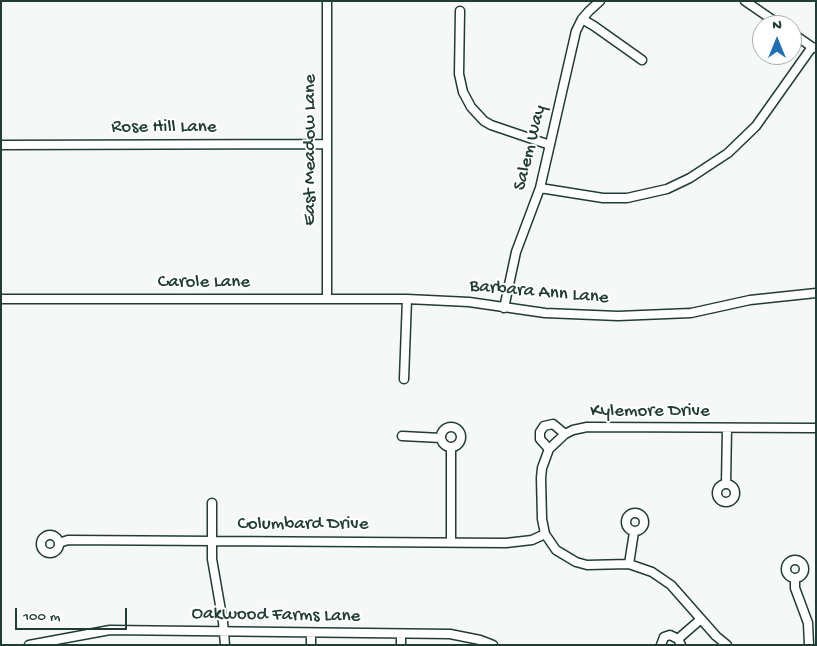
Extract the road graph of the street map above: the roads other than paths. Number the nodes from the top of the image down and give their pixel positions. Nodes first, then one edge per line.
1 (327, 1) edge
2 (600, 1) edge
3 (745, 1) edge
4 (460, 11) dead end
5 (765, 15) edge
6 (582, 19) junction
7 (802, 39) edge
8 (814, 47) edge
9 (642, 60) dead end
10 (326, 144) junction
11 (1, 145) edge
12 (550, 145) junction
13 (540, 188) junction
14 (816, 293) edge
15 (327, 298) junction
16 (407, 299) junction
17 (1, 300) edge
18 (504, 308) junction
19 (404, 379) dead end
20 (727, 428) junction
21 (816, 428) edge
22 (565, 434) junction
23 (402, 436) dead end
24 (441, 438) junction
25 (451, 447) junction
26 (549, 449) junction
27 (726, 484) dead end
28 (212, 503) dead end
29 (634, 532) dead end
30 (545, 534) junction
31 (211, 541) junction
32 (451, 542) junction
33 (59, 543) dead end
34 (629, 564) junction
35 (795, 578) dead end
36 (701, 619) junction
37 (224, 632) junction
38 (311, 633) junction
39 (401, 634) junction
40 (680, 642) edge
41 (29, 645) edge
42 (225, 645) edge
43 (311, 645) edge
44 (401, 645) edge
45 (493, 645) edge
46 (661, 645) edge
47 (727, 645) edge
48 (809, 645) edge

1 - 10 street, East Meadow Lane
2 - 6 street, Salem Way
3 - 5 street
4 - 12 street
6 - 9 street
6 - 12 street, Salem Way
7 - 8 street
8 - 13 street
10 - 11 street, Rose Hill Lane
10 - 15 street, East Meadow Lane
12 - 13 street, Salem Way
13 - 18 street, Salem Way
14 - 18 street, Barbara Ann Lane
15 - 16 street, Carole Lane
15 - 17 street, Carole Lane
16 - 18 street, Barbara Ann Lane
16 - 19 street
20 - 21 street, Kylemore Drive
20 - 22 street, Kylemore Drive
20 - 27 street
22 - 26 street, Kylemore Drive
22 - 26 street
23 - 24 street
24 - 25 street
24 - 25 street
25 - 32 street
26 - 30 street, Kylemore Drive
28 - 31 street
29 - 34 street
30 - 32 street, Columbard Drive
30 - 34 street
31 - 32 street, Columbard Drive
31 - 33 street, Columbard Drive
31 - 37 street
34 - 36 street
35 - 48 street
36 - 40 street
36 - 47 street
37 - 38 street, Oakwood Farms Lane
37 - 41 street, Oakwood Farms Lane
37 - 42 street
38 - 39 street, Oakwood Farms Lane
38 - 43 street
39 - 44 street
39 - 45 street, Oakwood Farms Lane
40 - 46 street

